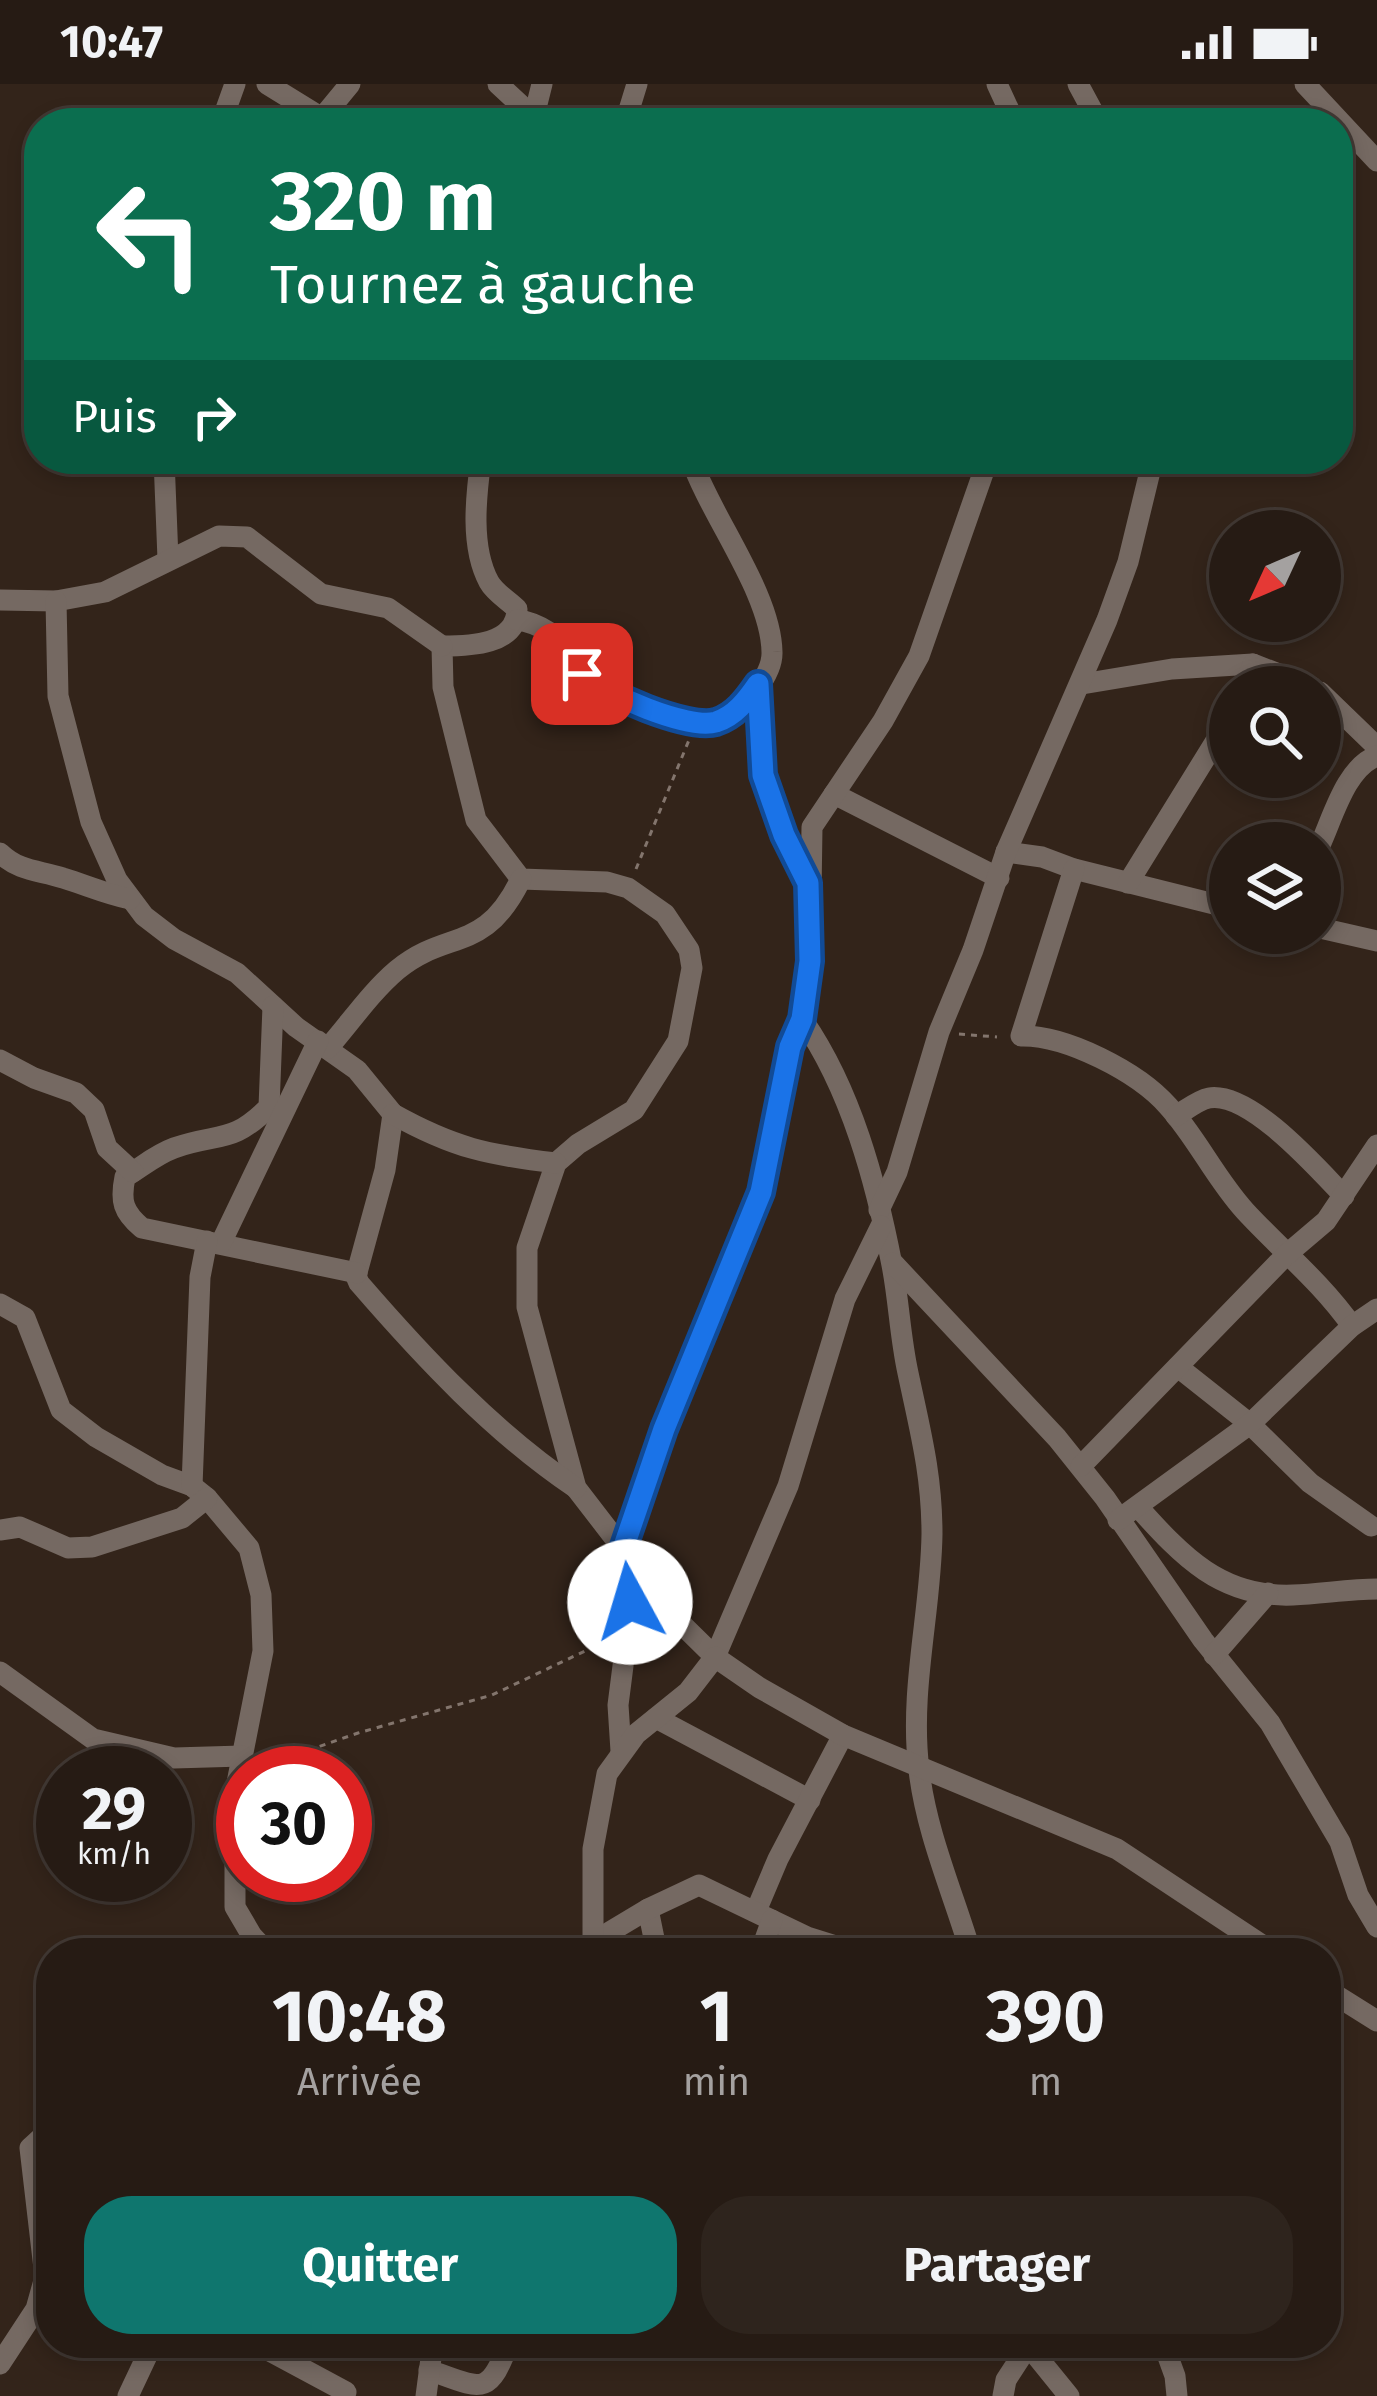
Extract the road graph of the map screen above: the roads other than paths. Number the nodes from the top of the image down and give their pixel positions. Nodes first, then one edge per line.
1 (267, 84) edge
2 (350, 84) edge
3 (498, 84) edge
4 (1304, 84) edge
5 (304, 108) edge
6 (331, 108) edge
7 (524, 108) edge
8 (1327, 108) edge
9 (1353, 136) edge
10 (1377, 161) edge
11 (165, 474) edge
12 (479, 474) edge
13 (698, 474) edge
14 (983, 474) edge
15 (1149, 474) edge
16 (168, 559) junction
17 (0, 600) edge
18 (56, 601) junction
19 (517, 620) junction
20 (442, 646) junction
21 (1253, 664) joint
22 (1258, 666) edge
23 (758, 684) junction
24 (1082, 684) junction
25 (1341, 714) edge
26 (1209, 752) edge
27 (1377, 752) edge
28 (834, 794) junction
29 (1331, 822) edge
30 (1006, 852) junction
31 (0, 853) edge
32 (1074, 869) junction
33 (999, 878) junction
34 (520, 879) junction
35 (808, 883) junction
36 (1128, 883) junction
37 (130, 899) junction
38 (1209, 902) edge
39 (1341, 932) edge
40 (1377, 940) edge
41 (273, 1006) junction
42 (802, 1019) junction
43 (323, 1044) junction
44 (0, 1060) edge
45 (393, 1114) junction
46 (1176, 1116) junction
47 (1377, 1144) edge
48 (556, 1163) junction
49 (133, 1172) junction
50 (1344, 1196) junction
51 (880, 1218) junction
52 (214, 1242) junction
53 (1286, 1255) junction
54 (891, 1262) junction
55 (357, 1273) junction
56 (0, 1304) edge
57 (1377, 1309) edge
58 (1352, 1326) junction
59 (1178, 1367) junction
60 (1250, 1424) junction
61 (1081, 1466) junction
62 (575, 1488) junction
63 (199, 1492) junction
64 (1138, 1507) junction
65 (1118, 1520) junction
66 (1371, 1526) dead end
67 (0, 1530) edge
68 (623, 1549) junction
69 (635, 1572) junction
70 (1377, 1589) edge
71 (1268, 1593) junction
72 (1214, 1654) junction
73 (715, 1657) junction
74 (0, 1672) edge
75 (656, 1718) junction
76 (843, 1736) junction
77 (244, 1746) edge
78 (621, 1751) junction
79 (216, 1762) edge
80 (918, 1768) junction
81 (810, 1800) junction
82 (235, 1902) edge
83 (648, 1909) junction
84 (764, 1916) junction
85 (1377, 1927) edge
86 (254, 1938) edge
87 (593, 1938) edge
88 (606, 1938) edge
89 (654, 1938) edge
90 (762, 1938) edge
91 (814, 1938) edge
92 (966, 1938) edge
93 (1251, 1938) edge
94 (1341, 1998) edge
95 (1377, 2021) edge
96 (36, 2142) edge
97 (36, 2200) edge
98 (36, 2309) edge
99 (146, 2358) edge
100 (283, 2358) edge
101 (430, 2358) edge
102 (504, 2358) edge
103 (1019, 2358) edge
104 (1038, 2358) edge
105 (1169, 2358) edge
106 (0, 2364) edge
107 (428, 2371) junction
108 (346, 2392) dead end
109 (128, 2396) edge
110 (426, 2396) edge
111 (1003, 2396) edge
112 (1069, 2396) edge
113 (1177, 2396) edge

1 - 5 street
2 - 6 street
3 - 7 street
4 - 8 street
9 - 10 street
11 - 16 street
12 - 19 street
13 - 23 street
14 - 28 street
15 - 24 street
16 - 18 street
16 - 20 street
17 - 18 street
18 - 37 street
19 - 20 street
19 - 23 street
20 - 34 street
21 - 22 street
21 - 24 street
23 - 35 street
24 - 30 street
25 - 27 street
26 - 36 street
27 - 29 street
28 - 33 street
28 - 35 street
30 - 32 street
30 - 33 street
31 - 37 street
32 - 36 street
32 - 46 street
33 - 51 street
34 - 43 street
34 - 48 street
35 - 42 street
36 - 38 street
37 - 41 street
39 - 40 street
41 - 43 street
41 - 49 street
42 - 51 street
42 - 68 street
43 - 45 street
43 - 52 street
44 - 49 street
45 - 48 street
45 - 55 street
46 - 50 street
46 - 53 street
47 - 50 street
48 - 62 street
49 - 52 street
50 - 53 street
51 - 54 street
51 - 73 street
52 - 55 street
52 - 63 street
53 - 58 street
53 - 59 street
54 - 61 street
54 - 80 street
55 - 62 street
56 - 63 street
57 - 58 street
58 - 60 street
59 - 60 street
59 - 61 street
60 - 64 street
60 - 66 street
61 - 65 street
62 - 68 street
63 - 67 street
63 - 77 street
64 - 65 street
64 - 71 street
65 - 72 street
68 - 69 street
69 - 73 street
69 - 78 street
70 - 71 street
71 - 72 street
72 - 85 street
73 - 75 street
73 - 76 street
74 - 79 street
75 - 78 street
75 - 81 street
76 - 80 street
76 - 81 street
78 - 87 street
80 - 92 street
80 - 93 street
81 - 84 street
82 - 86 street
83 - 84 street
83 - 88 street
83 - 89 street
84 - 90 street
84 - 91 street
94 - 95 street
96 - 97 street
98 - 106 street
99 - 109 street
100 - 108 street
101 - 107 street
102 - 107 street
103 - 111 street
104 - 112 street
105 - 113 street
107 - 110 street

